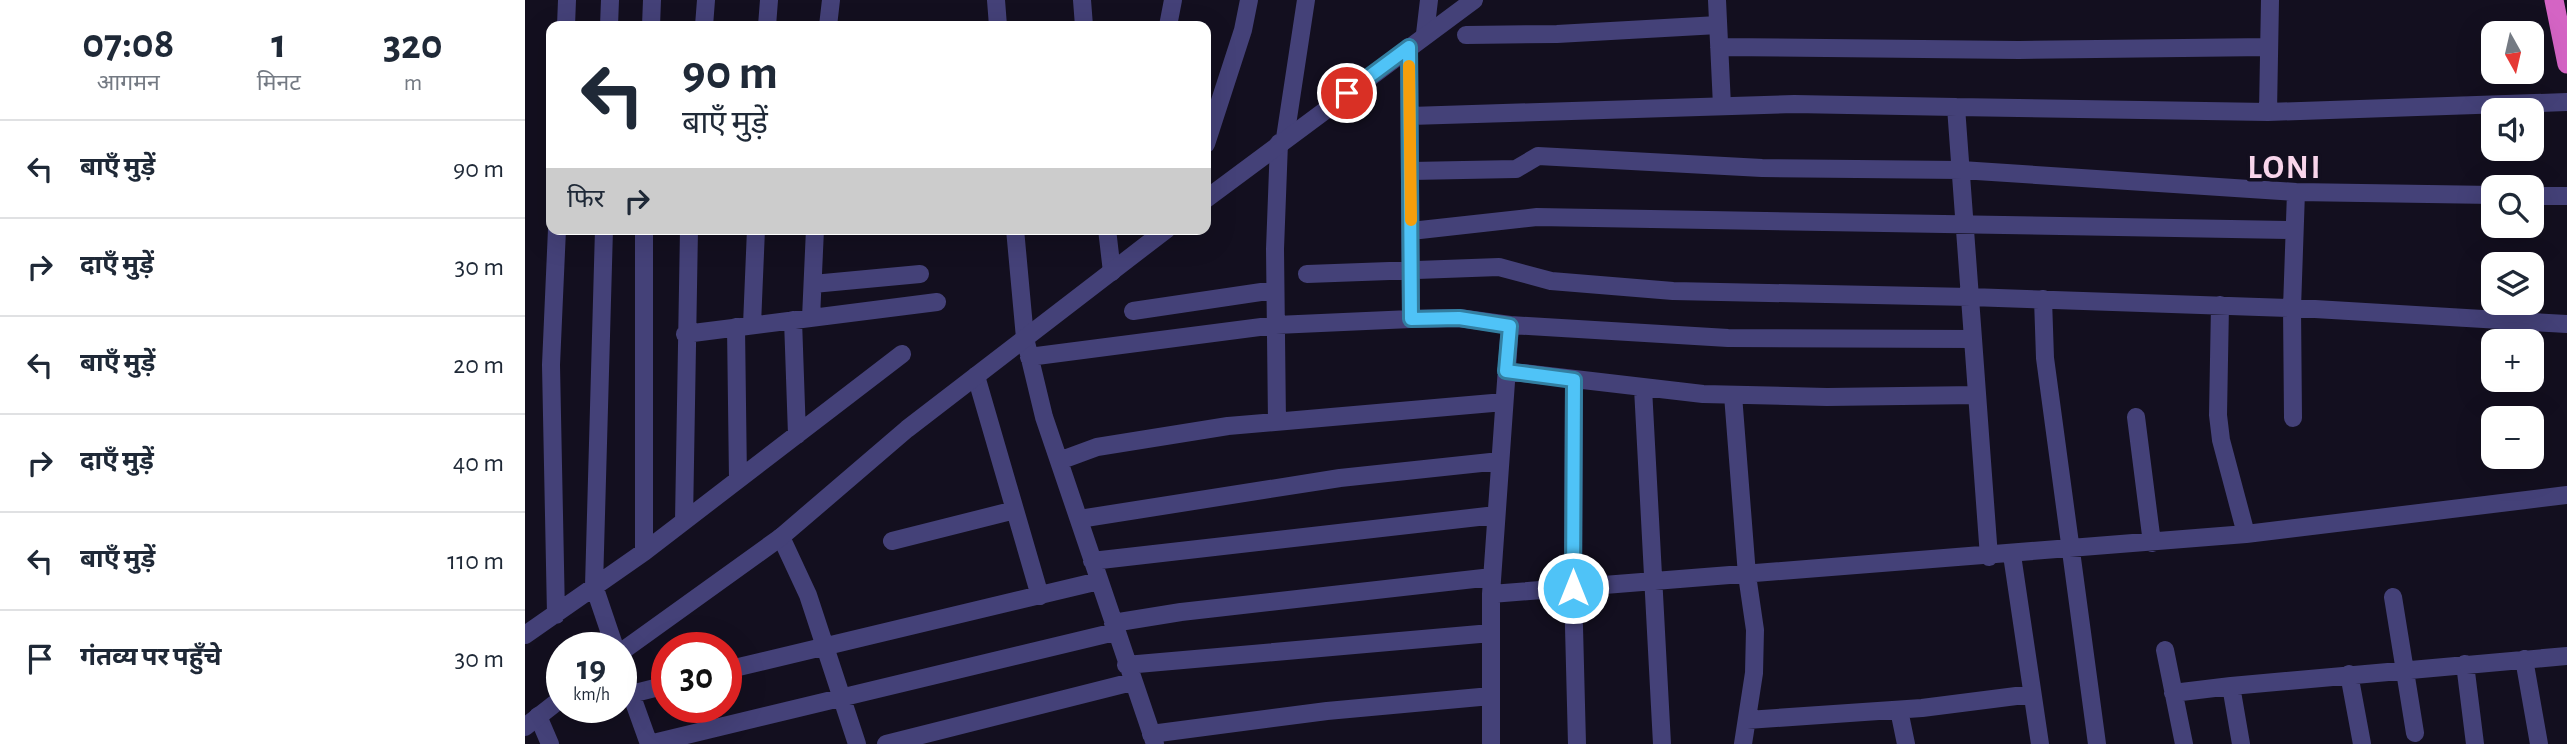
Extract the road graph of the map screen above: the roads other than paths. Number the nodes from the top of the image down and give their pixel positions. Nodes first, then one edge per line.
1 (568, 0) edge
2 (610, 0) edge
3 (652, 0) edge
4 (706, 0) edge
5 (769, 0) edge
6 (831, 0) edge
7 (996, 0) edge
8 (1082, 0) edge
9 (1173, 0) edge
10 (1249, 0) edge
11 (1306, 0) edge
12 (1429, 0) edge
13 (1474, 0) edge
14 (1717, 0) edge
15 (2270, 0) edge
16 (2554, 0) edge
17 (566, 21) edge
18 (609, 21) edge
19 (651, 21) edge
20 (704, 21) edge
21 (767, 21) edge
22 (829, 21) edge
23 (998, 21) edge
24 (1084, 21) edge
25 (1169, 21) edge
26 (1718, 25) junction
27 (1425, 34) junction
28 (1466, 35) dead end
29 (1409, 47) junction
30 (1719, 47) junction
31 (2269, 47) junction
32 (2567, 64) edge
33 (2567, 102) edge
34 (1722, 106) junction
35 (1956, 107) junction
36 (2267, 112) junction
37 (1410, 116) junction
38 (1211, 129) edge
39 (1282, 141) junction
40 (1961, 170) junction
41 (1411, 172) junction
42 (2295, 192) junction
43 (1211, 195) edge
44 (2481, 195) edge
45 (2544, 196) edge
46 (2567, 196) edge
47 (1964, 223) junction
48 (2294, 230) junction
49 (1411, 231) junction
50 (557, 235) edge
51 (604, 235) edge
52 (644, 235) edge
53 (689, 235) edge
54 (755, 235) edge
55 (815, 235) edge
56 (1016, 235) edge
57 (1108, 235) edge
58 (1159, 235) edge
59 (1412, 271) junction
60 (1112, 272) junction
61 (921, 274) dead end
62 (1307, 274) dead end
63 (813, 284) junction
64 (1275, 290) junction
65 (1970, 297) junction
66 (2043, 299) junction
67 (937, 302) dead end
68 (2220, 305) junction
69 (2291, 308) junction
70 (1133, 311) dead end
71 (811, 318) junction
72 (1411, 319) junction
73 (793, 320) junction
74 (2567, 324) edge
75 (744, 326) junction
76 (1276, 326) junction
77 (1510, 326) junction
78 (685, 334) junction
79 (1025, 338) junction
80 (1973, 339) junction
81 (901, 354) dead end
82 (1029, 356) junction
83 (1506, 371) junction
84 (976, 376) junction
85 (1574, 380) junction
86 (1643, 388) junction
87 (1733, 395) junction
88 (1977, 395) junction
89 (1504, 401) junction
90 (2136, 417) dead end
91 (2293, 418) dead end
92 (1277, 422) junction
93 (797, 435) junction
94 (1059, 461) junction
95 (1500, 461) junction
96 (738, 480) junction
97 (2567, 495) edge
98 (1015, 510) junction
99 (1496, 515) junction
100 (1079, 519) junction
101 (684, 522) junction
102 (2246, 534) junction
103 (781, 537) junction
104 (892, 541) dead end
105 (2152, 543) junction
106 (2070, 550) junction
107 (643, 552) junction
108 (2012, 555) junction
109 (1989, 557) junction
110 (1093, 561) junction
111 (1747, 575) junction
112 (1099, 580) junction
113 (1653, 582) junction
114 (594, 586) junction
115 (1492, 586) junction
116 (1573, 588) junction
117 (1040, 596) junction
118 (2393, 597) dead end
119 (556, 615) junction
120 (1114, 628) junction
121 (610, 632) edge
122 (1491, 633) junction
123 (525, 635) edge
124 (637, 640) edge
125 (824, 645) junction
126 (2165, 650) dead end
127 (2567, 656) edge
128 (2524, 659) junction
129 (2465, 664) junction
130 (742, 666) edge
131 (2405, 668) junction
132 (1129, 673) junction
133 (2349, 674) junction
134 (2231, 686) junction
135 (2173, 693) junction
136 (2032, 694) junction
137 (1491, 696) junction
138 (842, 698) junction
139 (1899, 709) junction
140 (546, 711) edge
141 (637, 711) edge
142 (1747, 720) junction
143 (532, 722) edge
144 (2415, 733) dead end
145 (1153, 739) edge
146 (550, 744) edge
147 (649, 744) edge
148 (857, 744) edge
149 (886, 744) edge
150 (1491, 744) edge
151 (1577, 744) edge
152 (1662, 744) edge
153 (1744, 744) edge
154 (1906, 744) edge
155 (2040, 744) edge
156 (2097, 744) edge
157 (2184, 744) edge
158 (2241, 744) edge
159 (2362, 744) edge
160 (2475, 744) edge
161 (2539, 744) edge

1 - 17 street
2 - 18 street
3 - 19 street
4 - 20 street
5 - 21 street
6 - 22 street
7 - 23 street
8 - 24 street
9 - 25 street
10 - 38 street
11 - 39 street
12 - 27 street
13 - 27 street
14 - 26 street
15 - 31 street
16 - 32 highway
26 - 28 street
26 - 30 street
27 - 29 street
29 - 37 street
29 - 39 street
30 - 31 street
30 - 34 street
31 - 36 street
33 - 36 street
34 - 35 street
34 - 37 street
35 - 36 street
35 - 40 street
37 - 41 street
39 - 43 street
39 - 64 street
40 - 41 street
40 - 42 street
40 - 47 street
41 - 49 street
42 - 44 street
42 - 48 street
45 - 46 street
47 - 48 street
47 - 49 street
47 - 65 street
48 - 69 street
49 - 59 street
50 - 119 street
51 - 114 street
52 - 107 street
53 - 78 street
54 - 75 street
55 - 63 street
56 - 79 street
57 - 60 street
58 - 60 street
59 - 62 street
59 - 65 street
59 - 72 street
60 - 79 street
61 - 63 street
63 - 71 street
64 - 70 street
64 - 76 street
65 - 66 street
65 - 80 street
66 - 68 street
66 - 106 street
67 - 71 street
68 - 69 street
68 - 102 street
69 - 74 street
69 - 91 street
71 - 73 street
72 - 76 street
72 - 77 street
73 - 75 street
73 - 93 street
75 - 78 street
75 - 96 street
76 - 82 street
76 - 92 street
77 - 80 street
77 - 83 street
78 - 101 street
79 - 82 street
79 - 84 street
80 - 88 street
81 - 93 street
82 - 94 street
83 - 85 street
83 - 89 street
84 - 98 street
84 - 103 street
85 - 86 street
85 - 116 street
86 - 87 street
86 - 113 street
87 - 88 street
87 - 111 street
88 - 109 street
89 - 92 street
89 - 95 street
90 - 105 street
92 - 94 street
93 - 96 street
94 - 100 street
95 - 99 street
95 - 100 street
96 - 101 street
97 - 102 street
98 - 104 street
98 - 117 street
99 - 110 street
99 - 115 street
100 - 110 street
101 - 107 street
102 - 105 street
103 - 124 street
103 - 125 street
105 - 106 street
106 - 108 street
106 - 156 street
107 - 114 street
108 - 109 street
108 - 136 street
109 - 111 street
110 - 112 street
111 - 113 street
111 - 142 street
112 - 117 street
112 - 120 street
113 - 116 street
113 - 152 street
114 - 119 street
114 - 121 street
115 - 116 street
115 - 120 street
115 - 122 street
116 - 151 street
117 - 125 street
118 - 131 street
119 - 123 street
120 - 132 street
120 - 138 street
122 - 132 street
122 - 137 street
125 - 130 street
125 - 138 street
126 - 135 street
127 - 128 street
128 - 129 street
128 - 161 street
129 - 131 street
129 - 160 street
131 - 133 street
131 - 144 street
132 - 145 street
132 - 149 street
133 - 134 street
133 - 159 street
134 - 135 street
134 - 158 street
135 - 157 street
136 - 139 street
136 - 155 street
137 - 145 street
137 - 150 street
138 - 147 street
138 - 148 street
139 - 142 street
139 - 154 street
140 - 143 street
141 - 147 street
142 - 153 street
143 - 146 street

